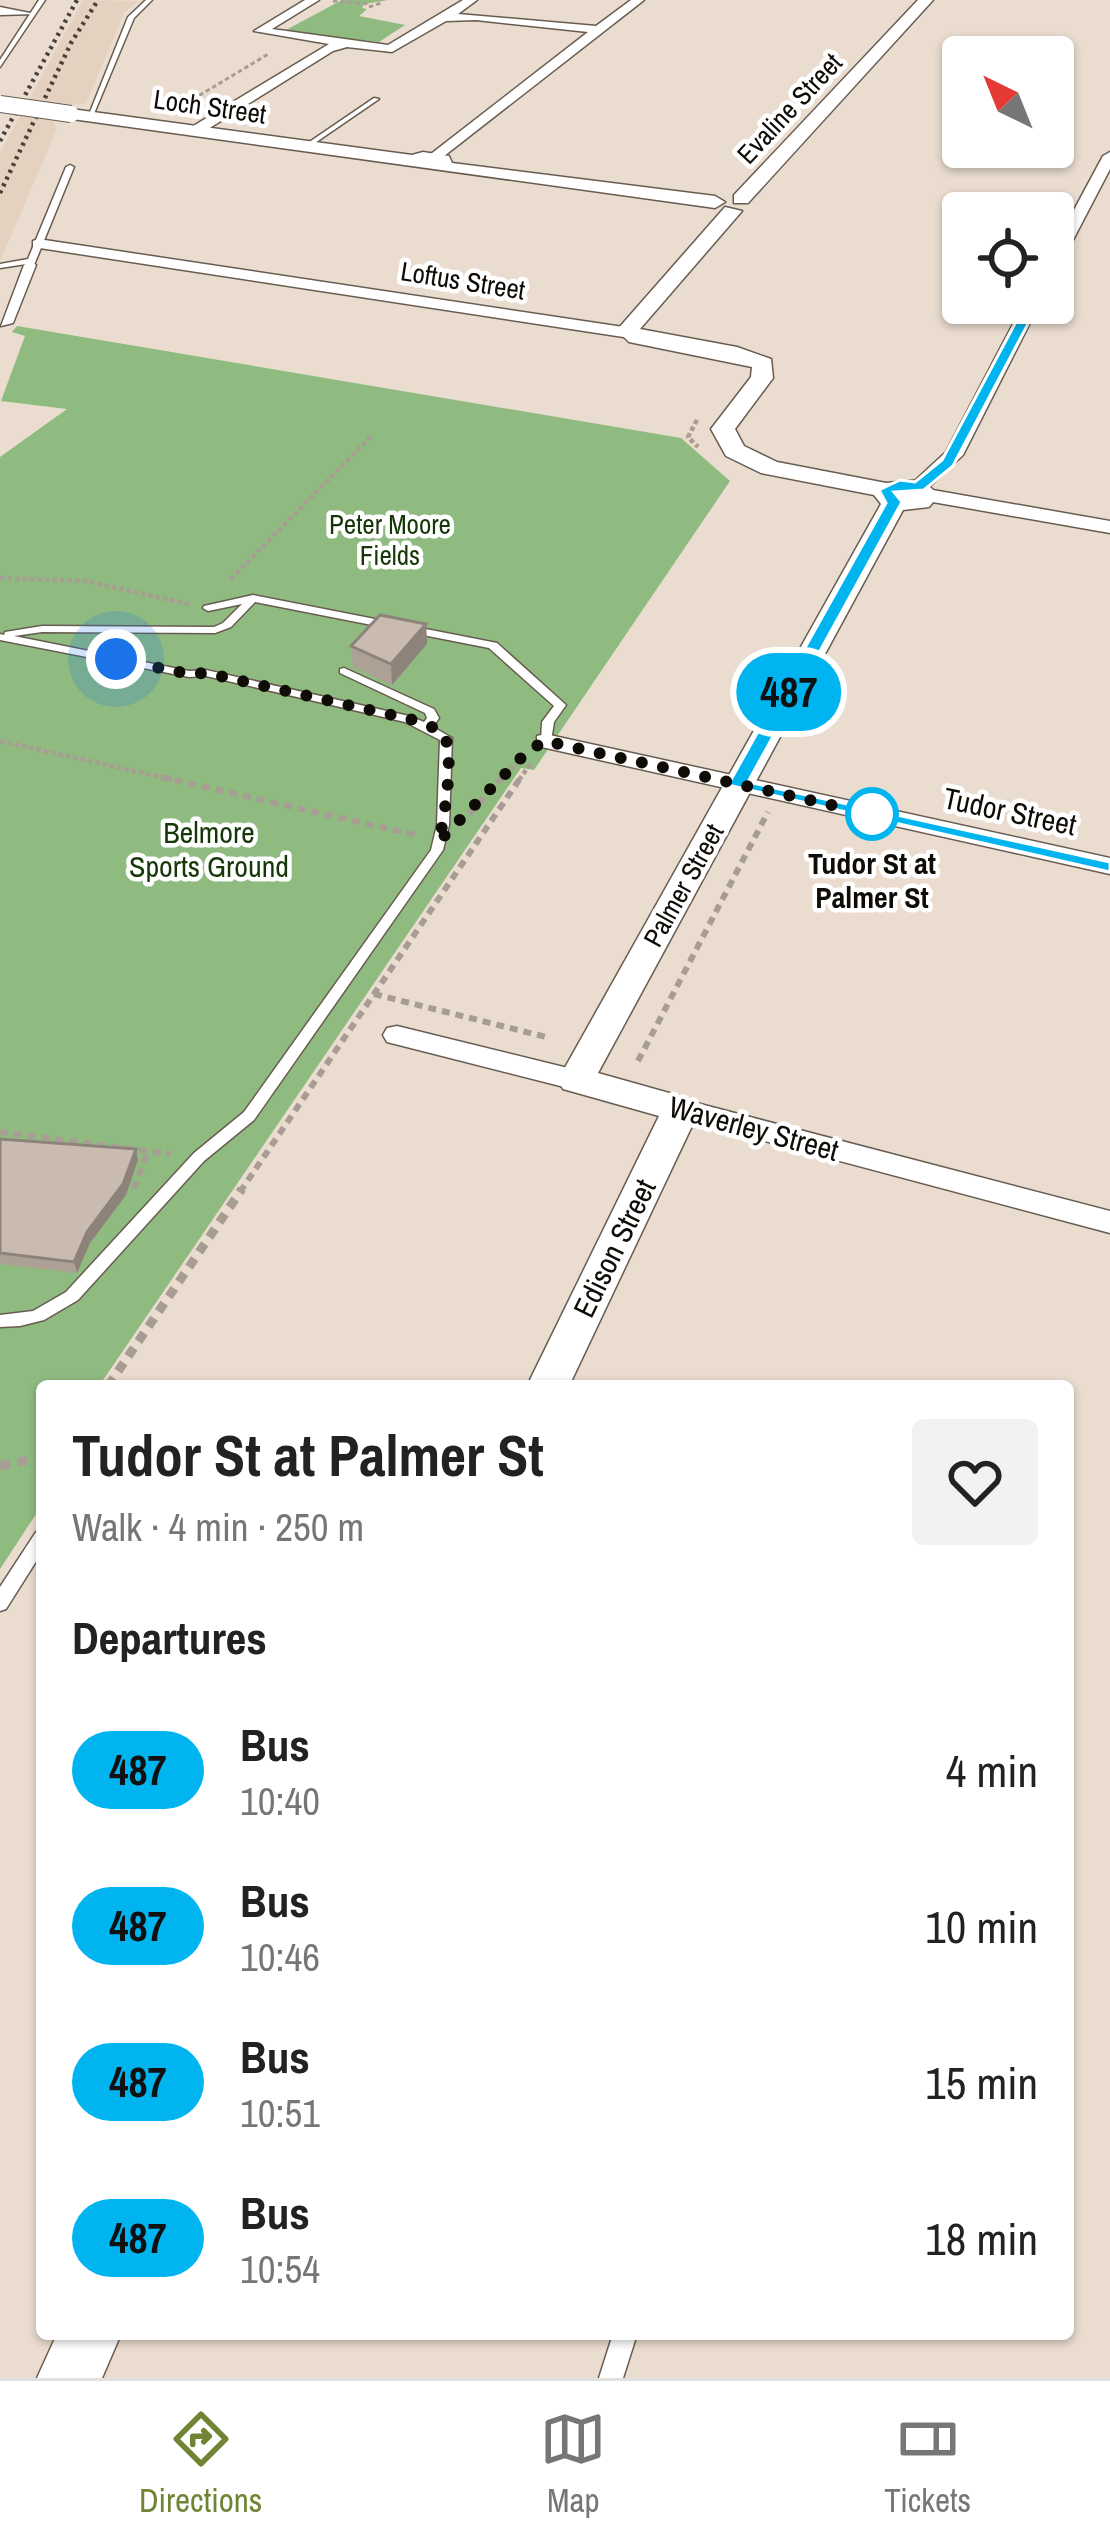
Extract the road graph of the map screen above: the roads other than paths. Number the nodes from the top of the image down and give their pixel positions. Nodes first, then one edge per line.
1 (42, 0) edge
2 (149, 0) edge
3 (638, 0) edge
4 (926, 0) edge
5 (307, 2) edge
6 (466, 3) edge
7 (0, 11) edge
8 (29, 14) junction
9 (476, 16) junction
10 (443, 18) junction
11 (598, 30) junction
12 (348, 45) junction
13 (0, 65) edge
14 (376, 99) dead end
15 (0, 104) edge
16 (80, 115) junction
17 (187, 117) junction
18 (307, 146) junction
19 (1110, 156) edge
20 (438, 160) junction
21 (70, 167) dead end
22 (1102, 188) edge
23 (730, 204) junction
24 (1074, 231) edge
25 (33, 257) junction
26 (0, 266) edge
27 (6, 323) dead end
28 (1021, 324) edge
29 (630, 334) junction
30 (907, 493) junction
31 (1110, 527) edge
32 (253, 598) junction
33 (208, 608) road end
34 (0, 637) edge
35 (344, 671) dead end
36 (428, 725) junction
37 (545, 741) joint
38 (737, 785) junction
39 (1110, 866) edge
40 (397, 1035) dead end
41 (576, 1080) junction
42 (681, 1109) junction
43 (1110, 1222) edge
44 (0, 1321) edge
45 (551, 1380) edge
46 (36, 1546) edge
47 (0, 1603) edge
48 (87, 2340) edge
49 (623, 2340) edge
50 (69, 2378) edge
51 (611, 2378) edge

1 - 8 lane
2 - 16 lane
3 - 11 street
4 - 23 street, Evaline Street
5 - 12 street
6 - 9 street
6 - 10 street
7 - 8 street
8 - 13 lane
9 - 10 street
9 - 11 street
10 - 12 street
11 - 20 street
12 - 17 street
14 - 18 lane
15 - 16 street, Loch Street, bridge
16 - 17 street, Loch Street
17 - 18 street, Loch Street
18 - 20 street, Loch Street
19 - 22 street
20 - 23 street
21 - 25 lane
22 - 24 street
23 - 29 street, Evaline Street
25 - 26 lane
25 - 27 street
25 - 29 street, Loftus Street
28 - 30 street
29 - 30 street, Loftus Street
30 - 31 street
30 - 38 street, Palmer Street
32 - 33 lane
32 - 34 lane
32 - 37 lane
34 - 36 lane
35 - 36 lane
36 - 44 lane
37 - 38 street, Tudor Street
38 - 39 street, Tudor Street
38 - 41 street, Palmer Street
40 - 41 street, Waverley Street
41 - 42 street, Waverley Street
42 - 43 street, Waverley Street
42 - 45 street, Edison Street
46 - 47 lane
48 - 50 street
49 - 51 lane

